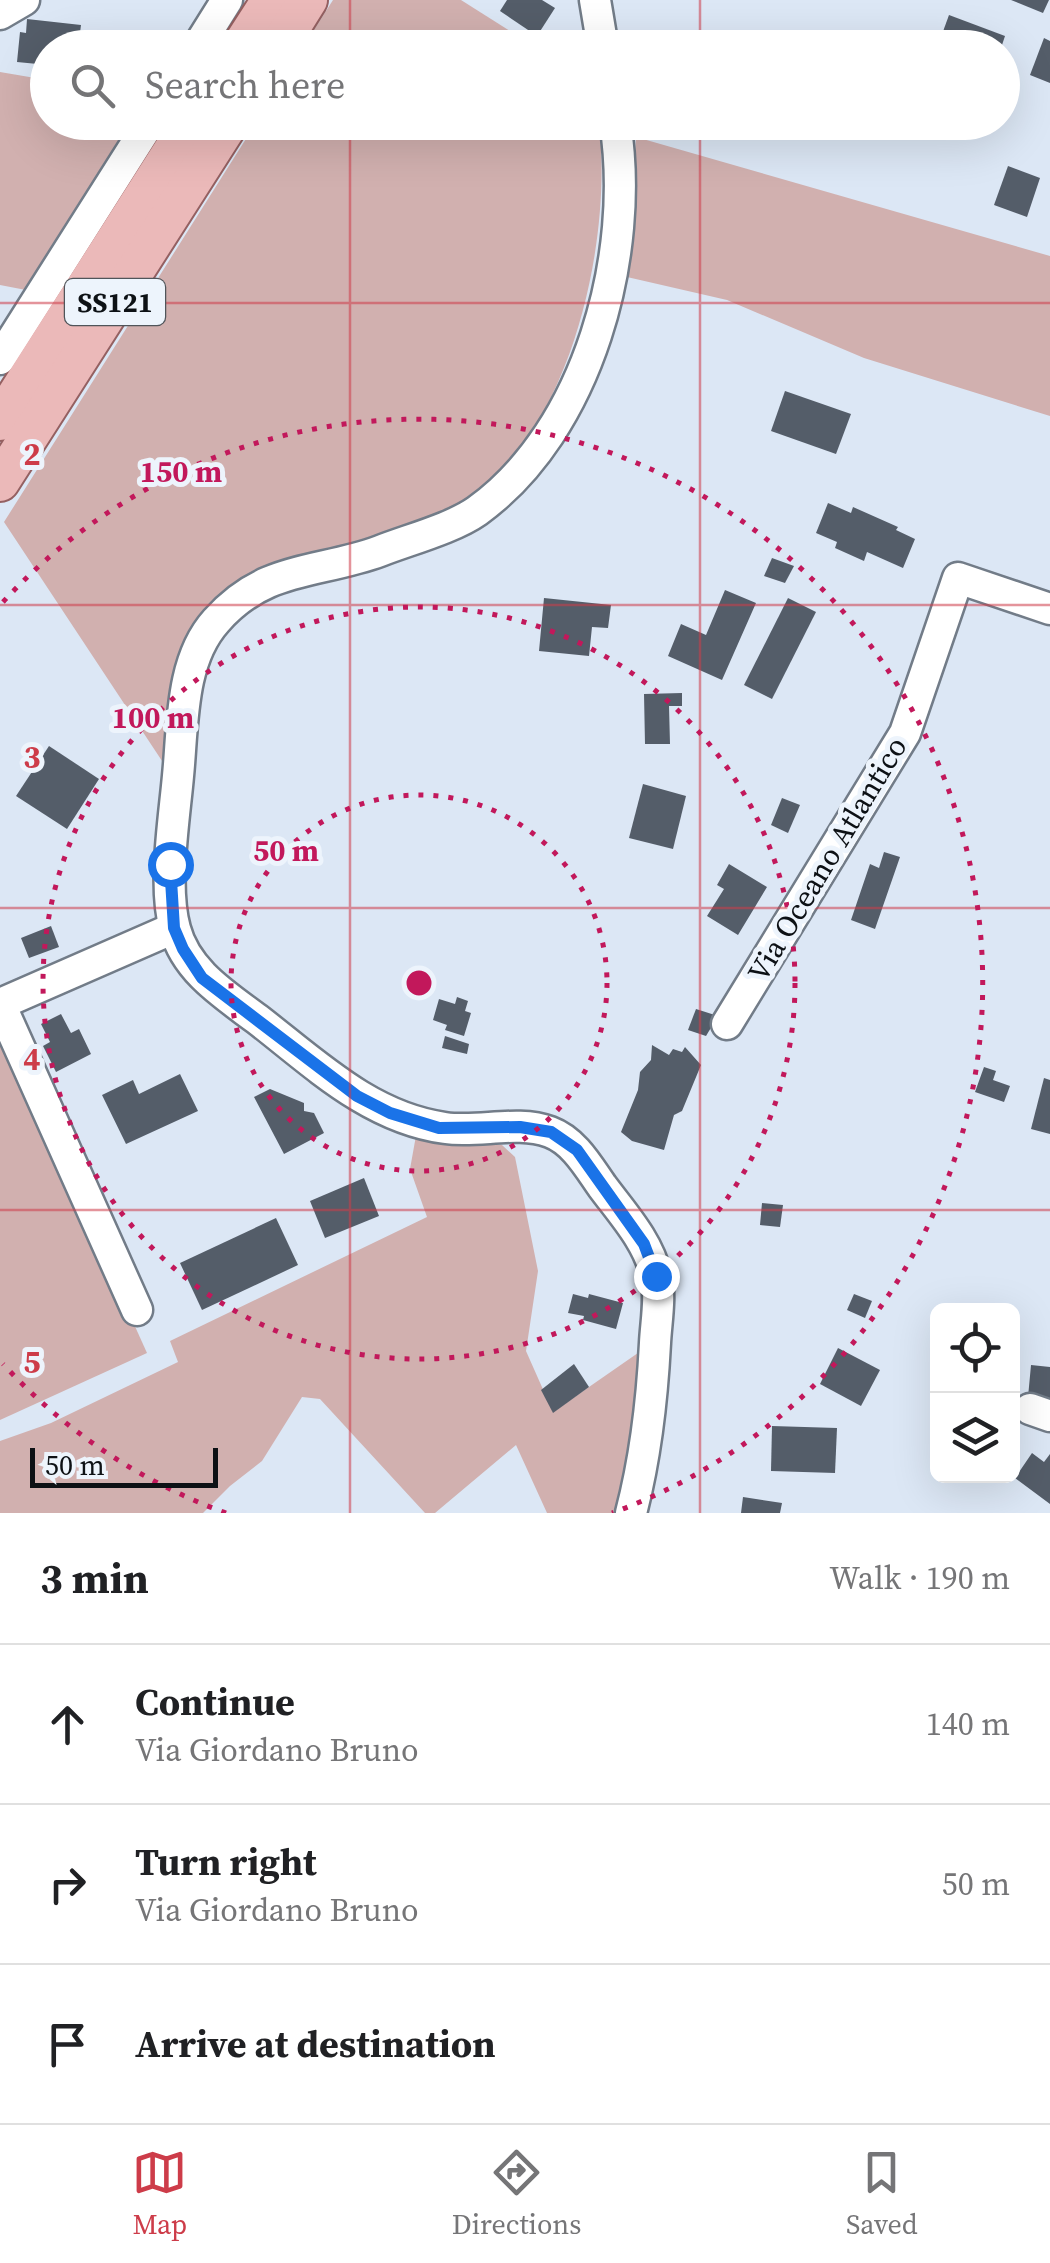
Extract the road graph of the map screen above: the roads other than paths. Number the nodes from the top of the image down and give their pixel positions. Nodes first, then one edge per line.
1 (24, 0) edge
2 (227, 0) edge
3 (270, 0) edge
4 (308, 0) edge
5 (595, 0) edge
6 (0, 14) edge
7 (208, 30) edge
8 (251, 30) edge
9 (289, 30) edge
10 (601, 30) edge
11 (139, 140) edge
12 (180, 140) edge
13 (218, 140) edge
14 (617, 140) edge
15 (0, 359) edge
16 (0, 421) edge
17 (0, 482) edge
18 (1050, 609) edge
19 (174, 928) junction
20 (0, 1004) edge
21 (727, 1024) dead end
22 (137, 1310) dead end
23 (631, 1513) edge

1 - 6 street
2 - 7 street
3 - 8 main road
4 - 9 main road
5 - 10 street
11 - 15 street
12 - 16 main road, SS121
13 - 17 main road, SS121
14 - 19 street
18 - 21 street, Via Oceano Atlantico
19 - 20 street
19 - 23 street
20 - 22 street

